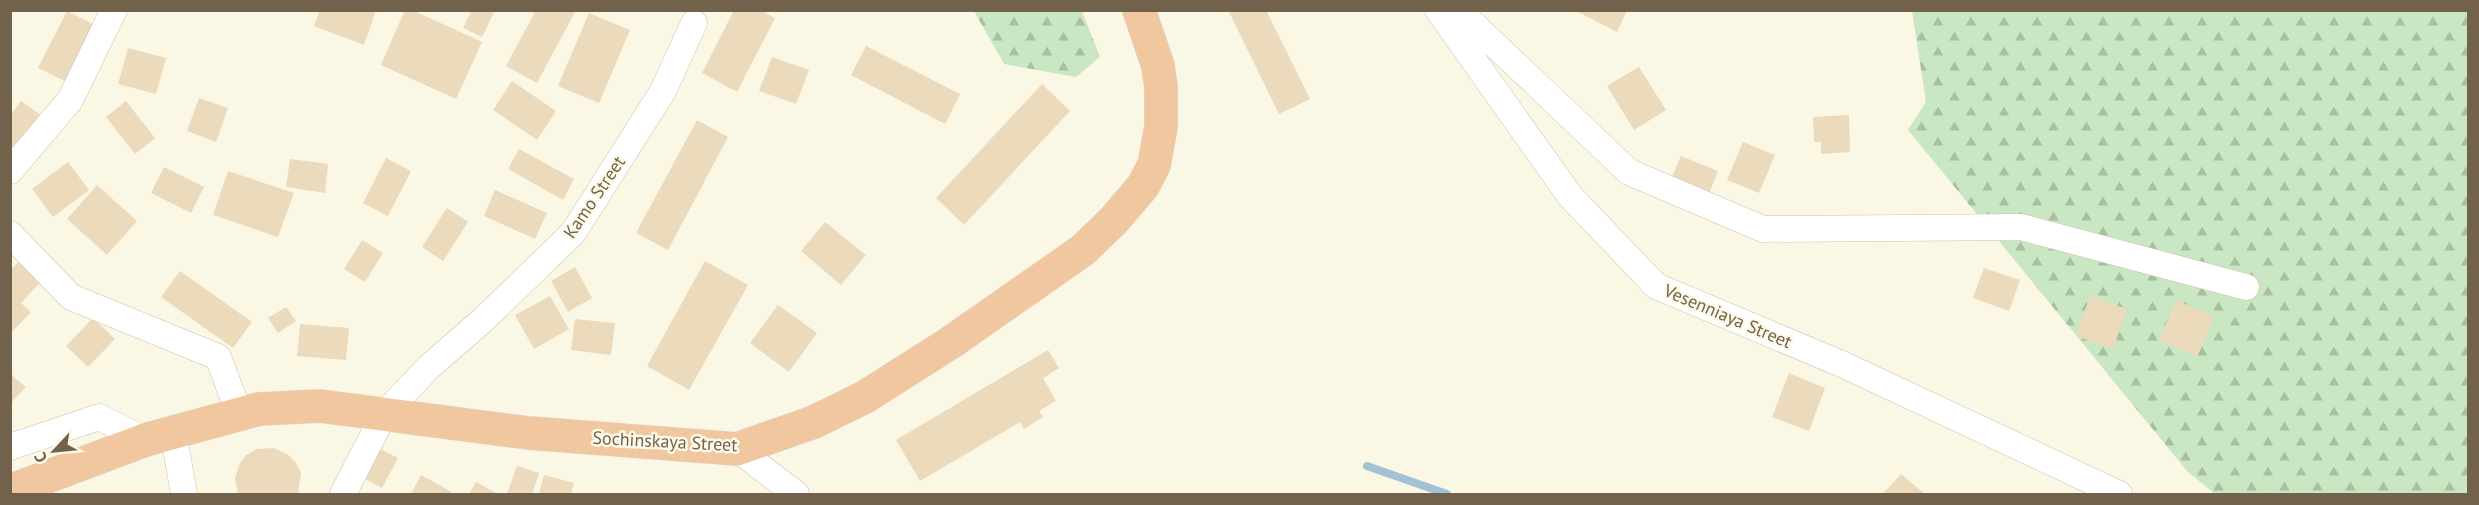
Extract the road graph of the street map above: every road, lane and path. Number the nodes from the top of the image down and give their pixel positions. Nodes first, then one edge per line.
1 (114, 10) edge
2 (1139, 10) edge
3 (1438, 10) edge
4 (1458, 10) edge
5 (694, 23) dead end
6 (10, 171) edge
7 (10, 234) edge
8 (2246, 287) dead end
9 (239, 413) junction
10 (384, 414) junction
11 (159, 436) junction
12 (10, 447) edge
13 (737, 449) junction
14 (10, 491) edge
15 (184, 495) edge
16 (343, 495) edge
17 (796, 495) edge
18 (2119, 495) edge

1 - 6 street
2 - 13 highway, Sochinskaya Street
3 - 18 street, Vesenniaya Street
4 - 8 street
5 - 10 street, Kamo Street
7 - 9 street
9 - 10 highway, Sochinskaya Street
9 - 11 highway, Sochinskaya Street
10 - 13 highway, Sochinskaya Street
10 - 16 street, Kamo Street
11 - 12 street
11 - 14 highway, Sochinskaya Street
11 - 15 street
13 - 17 street

